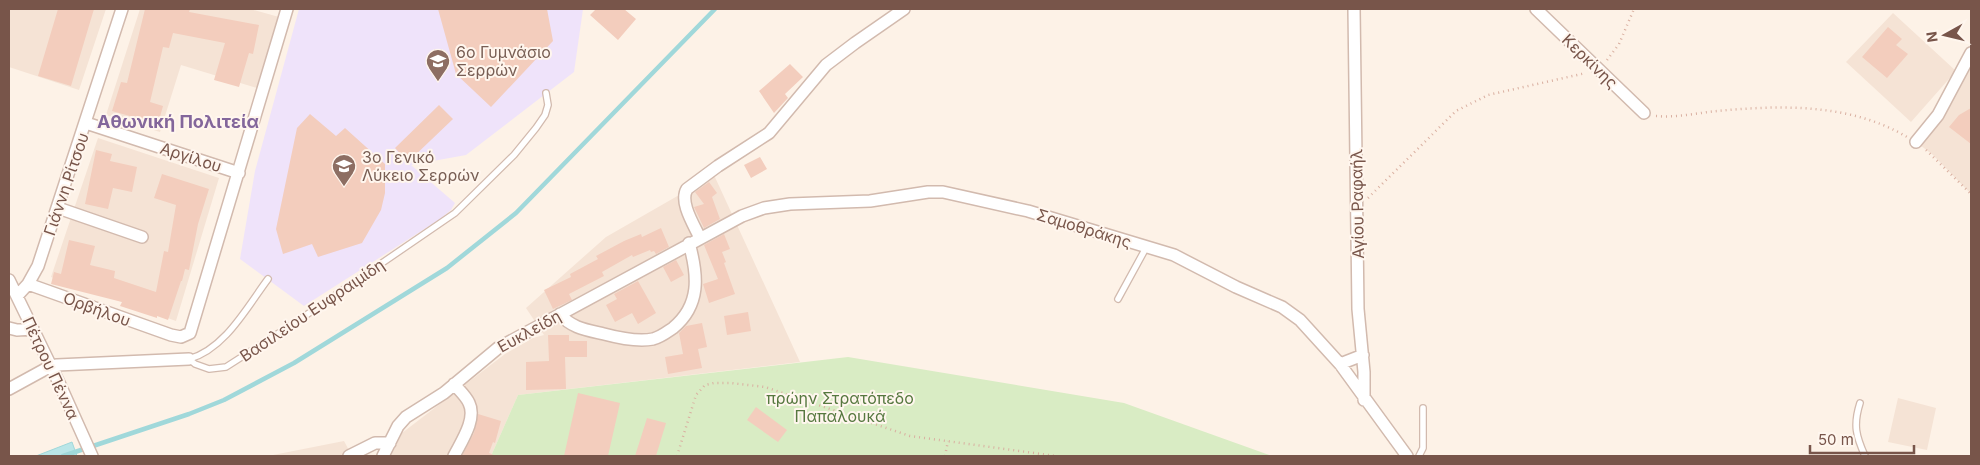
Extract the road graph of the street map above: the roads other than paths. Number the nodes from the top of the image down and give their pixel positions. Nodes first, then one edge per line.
1 (122, 9) edge
2 (287, 9) edge
3 (904, 9) edge
4 (1354, 9) edge
5 (1536, 9) edge
6 (1971, 53) edge
7 (546, 93) dead end
8 (1644, 113) road end
9 (86, 123) junction
10 (1916, 142) road end
11 (239, 173) junction
12 (58, 208) junction
13 (142, 237) dead end
14 (700, 238) junction
15 (689, 243) junction
16 (1147, 246) junction
17 (268, 279) dead end
18 (9, 280) edge
19 (28, 284) junction
20 (17, 296) junction
21 (1118, 299) dead end
22 (560, 314) junction
23 (9, 328) edge
24 (33, 330) junction
25 (1363, 355) junction
26 (189, 359) junction
27 (1340, 364) junction
28 (51, 366) junction
29 (454, 384) junction
30 (9, 389) edge
31 (1364, 400) junction
32 (1860, 403) dead end
33 (1423, 408) dead end
34 (390, 443) junction
35 (92, 456) edge
36 (349, 456) edge
37 (383, 456) edge
38 (454, 456) edge
39 (1407, 456) edge
40 (1419, 456) edge
41 (1865, 456) edge

1 - 9 street, Γιάννη Ρίτσου
2 - 11 street
3 - 14 street
4 - 25 street, Αγίου Ραφαήλ
5 - 8 street, Κερκίνης
6 - 10 street
7 - 26 lane, Βασιλείου Ευφραιμίδη
9 - 11 street, Αργίλου
9 - 12 street, Γιάννη Ρίτσου
11 - 19 street, Ορβήλου
12 - 13 street
12 - 19 street, Γιάννη Ρίτσου
14 - 15 street, Σαμοθράκης
14 - 16 street, Σαμοθράκης
15 - 22 street, Ευκλείδη
15 - 22 street
16 - 21 lane
16 - 27 street, Σαμοθράκης
17 - 26 lane
18 - 20 street, Πέτρου Πέννα
19 - 20 street, Γιάννη Ρίτσου
20 - 24 street, Πέτρου Πέννα
22 - 29 street, Ευκλείδη
23 - 24 street
24 - 28 street, Πέτρου Πέννα
25 - 27 street
25 - 31 street, Αγίου Ραφαήλ
26 - 28 street, Βασιλείου Ευφραιμίδη
27 - 31 street, Σαμοθράκης
28 - 30 street, Βασιλείου Ευφραιμίδη
28 - 35 street, Πέτρου Πέννα
29 - 34 street, Ευκλείδη
29 - 38 street
31 - 39 street, Σαμοθράκης
32 - 41 lane
33 - 40 lane
34 - 36 street
34 - 37 street, Ευκλείδη

